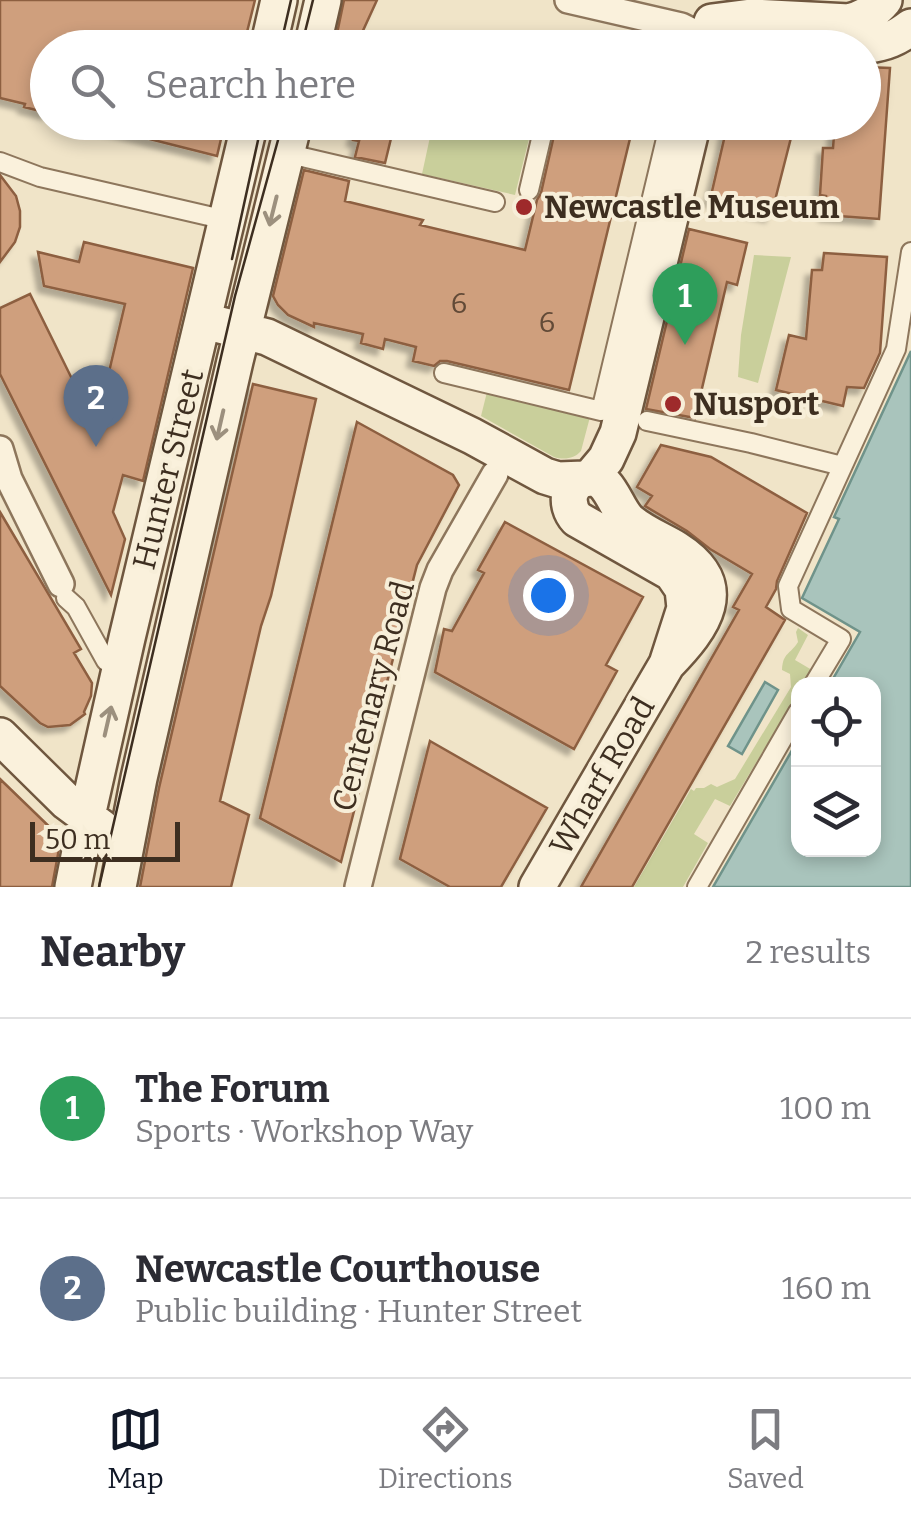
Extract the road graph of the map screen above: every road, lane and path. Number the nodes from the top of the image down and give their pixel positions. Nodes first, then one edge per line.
1 (280, 0) edge
2 (323, 0) edge
3 (568, 0) edge
4 (884, 0) edge
5 (911, 27) edge
6 (272, 30) edge
7 (316, 30) edge
8 (691, 30) edge
9 (732, 30) edge
10 (881, 43) edge
11 (246, 140) edge
12 (296, 140) edge
13 (541, 140) edge
14 (666, 140) edge
15 (689, 140) edge
16 (0, 162) edge
17 (529, 190) dead end
18 (495, 202) dead end
19 (213, 217) dead end
20 (911, 252) edge
21 (204, 321) junction
22 (243, 330) junction
23 (444, 373) dead end
24 (635, 419) junction
25 (0, 449) edge
26 (500, 465) junction
27 (842, 466) junction
28 (600, 488) junction
29 (579, 520) junction
30 (63, 591) joint
31 (106, 661) dead end
32 (667, 664) junction
33 (818, 677) edge
34 (791, 724) edge
35 (0, 736) edge
36 (139, 778) junction
37 (87, 816) junction
38 (120, 875) edge
39 (74, 887) edge
40 (358, 887) edge
41 (537, 887) edge
42 (697, 887) edge

1 - 6 main road
2 - 7 main road
3 - 8 street
4 - 9 main road
5 - 10 main road
11 - 21 main road, Hunter Street
12 - 18 street
12 -> 22 main road, Hunter Street
13 - 17 street
14 - 23 street
15 - 24 main road
16 - 19 street
20 - 27 street
21 - 22 main road
37 -> 21 main road, Hunter Street
22 - 26 main road
22 -> 36 main road, Hunter Street
24 - 27 street
24 - 28 main road
25 - 30 street
26 - 28 main road
26 - 29 main road
26 - 40 street, Centenary Road
27 - 33 street
28 - 29 main road
28 - 32 main road
29 - 32 main road
30 - 31 street
32 - 41 main road, Wharf Road
34 - 42 street
35 - 37 main road
36 - 37 main road
36 - 38 main road, Hunter Street
37 - 38 main road
37 - 39 main road, Hunter Street

